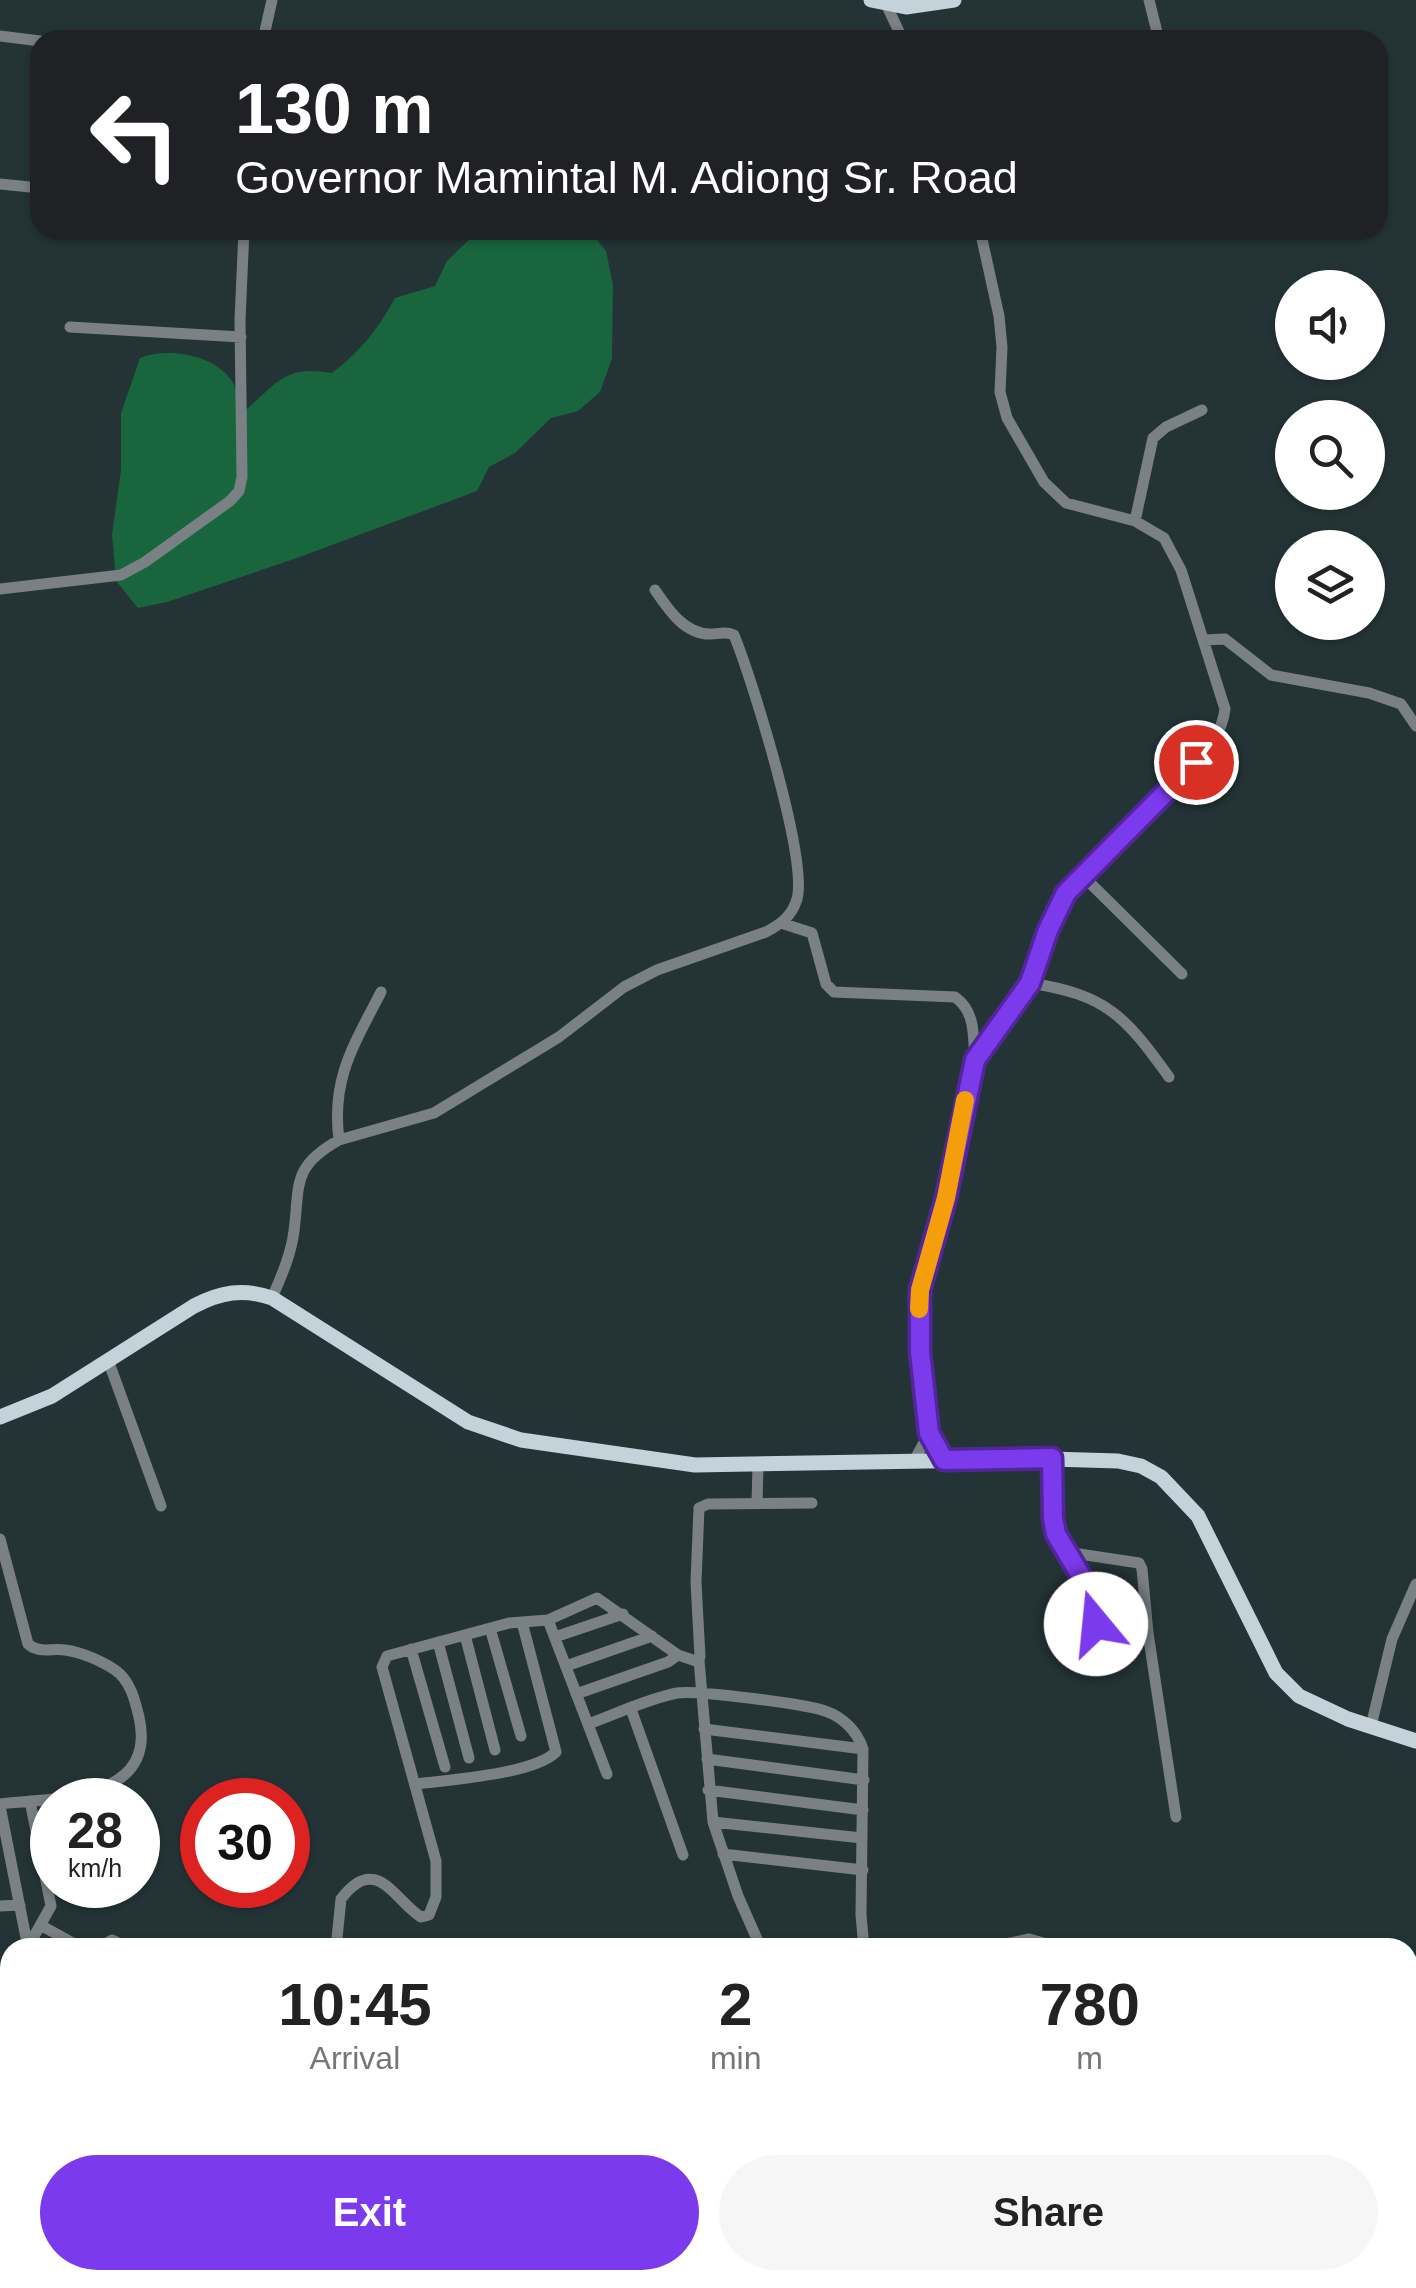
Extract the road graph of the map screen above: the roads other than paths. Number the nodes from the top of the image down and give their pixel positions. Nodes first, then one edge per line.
1 (272, 0) edge
2 (1150, 0) edge
3 (943, 1) edge
4 (879, 2) edge
5 (265, 30) edge
6 (897, 30) edge
7 (1156, 30) edge
8 (0, 36) edge
9 (30, 40) edge
10 (0, 184) edge
11 (30, 187) edge
12 (244, 240) edge
13 (982, 240) edge
14 (70, 327) dead end
15 (241, 337) junction
16 (1202, 410) dead end
17 (1135, 521) junction
18 (0, 590) edge
19 (654, 590) dead end
20 (1204, 640) junction
21 (1416, 726) edge
22 (1082, 875) junction
23 (781, 923) junction
24 (1182, 974) dead end
25 (1030, 983) junction
26 (381, 992) dead end
27 (975, 1060) junction
28 (1169, 1077) dead end
29 (339, 1140) junction
30 (272, 1298) junction
31 (108, 1360) junction
32 (0, 1417) edge
33 (929, 1433) junction
34 (1052, 1458) junction
35 (944, 1460) junction
36 (914, 1461) junction
37 (758, 1466) junction
38 (757, 1503) junction
39 (812, 1503) dead end
40 (161, 1506) dead end
41 (0, 1539) edge
42 (1066, 1552) junction
43 (1416, 1584) edge
44 (623, 1614) junction
45 (548, 1620) junction
46 (522, 1622) junction
47 (490, 1628) junction
48 (1148, 1633) junction
49 (464, 1635) junction
50 (652, 1636) junction
51 (554, 1637) junction
52 (438, 1642) junction
53 (410, 1649) junction
54 (678, 1655) junction
55 (699, 1660) junction
56 (566, 1666) junction
57 (576, 1694) junction
58 (702, 1694) junction
59 (631, 1709) junction
60 (588, 1724) junction
61 (1372, 1726) junction
62 (704, 1729) junction
63 (520, 1736) dead end
64 (1416, 1741) edge
65 (863, 1748) junction
66 (496, 1750) dead end
67 (470, 1758) dead end
68 (707, 1759) junction
69 (445, 1767) dead end
70 (607, 1774) dead end
71 (121, 1778) edge
72 (864, 1780) junction
73 (416, 1784) junction
74 (708, 1790) junction
75 (30, 1801) edge
76 (0, 1805) edge
77 (863, 1810) junction
78 (1176, 1817) dead end
79 (713, 1822) junction
80 (862, 1838) junction
81 (724, 1854) junction
82 (683, 1855) dead end
83 (863, 1870) junction
84 (20, 1904) junction
85 (0, 1906) edge
86 (50, 1908) edge
87 (42, 1926) junction
88 (29, 1938) edge
89 (35, 1938) edge
90 (64, 1938) edge
91 (337, 1938) edge
92 (757, 1938) edge
93 (864, 1938) edge

1 - 5 street
2 - 7 street
3 - 4 main road
4 - 6 street
8 - 9 street
10 - 11 street
12 - 15 street
13 - 17 street
14 - 15 street
15 - 18 street
16 - 17 street
17 - 20 street
19 - 23 street
20 - 21 street
20 - 22 street
22 - 24 street
22 - 25 street
23 - 27 street
23 - 29 street
25 - 27 street
25 - 28 street
26 - 29 street
27 - 33 street
29 - 30 street
30 - 31 main road
30 - 37 main road
31 - 32 main road
31 - 40 street
33 - 35 street
33 - 36 street
34 - 35 main road
34 - 42 street
34 - 61 main road
35 - 36 main road
36 - 37 main road
37 - 38 street
38 - 39 street
38 - 55 street
41 - 71 street
42 - 48 street
42 - 48 street
43 - 61 street
44 - 45 street
44 - 50 street
44 - 51 street
45 - 46 street
45 - 51 street
46 - 47 street
46 - 73 street
47 - 49 street
47 - 63 street
48 - 78 street
49 - 52 street
49 - 66 street
50 - 54 street
50 - 56 street
51 - 56 street
52 - 53 street
52 - 67 street
53 - 69 street
53 - 73 street
54 - 55 street
54 - 57 street
55 - 58 street
56 - 57 street
57 - 60 street
58 - 59 street
58 - 62 street
58 - 65 street
59 - 60 street
59 - 82 street
60 - 70 street
61 - 64 main road
62 - 65 street
62 - 68 street
65 - 72 street
68 - 72 street
68 - 74 street
72 - 77 street
73 - 91 street
74 - 77 street
74 - 79 street
75 - 76 street
76 - 84 street
77 - 80 street
79 - 80 street
79 - 81 street
80 - 83 street
81 - 83 street
81 - 92 street
83 - 93 street
84 - 85 street
84 - 88 street
86 - 87 street
87 - 89 street
87 - 90 street

